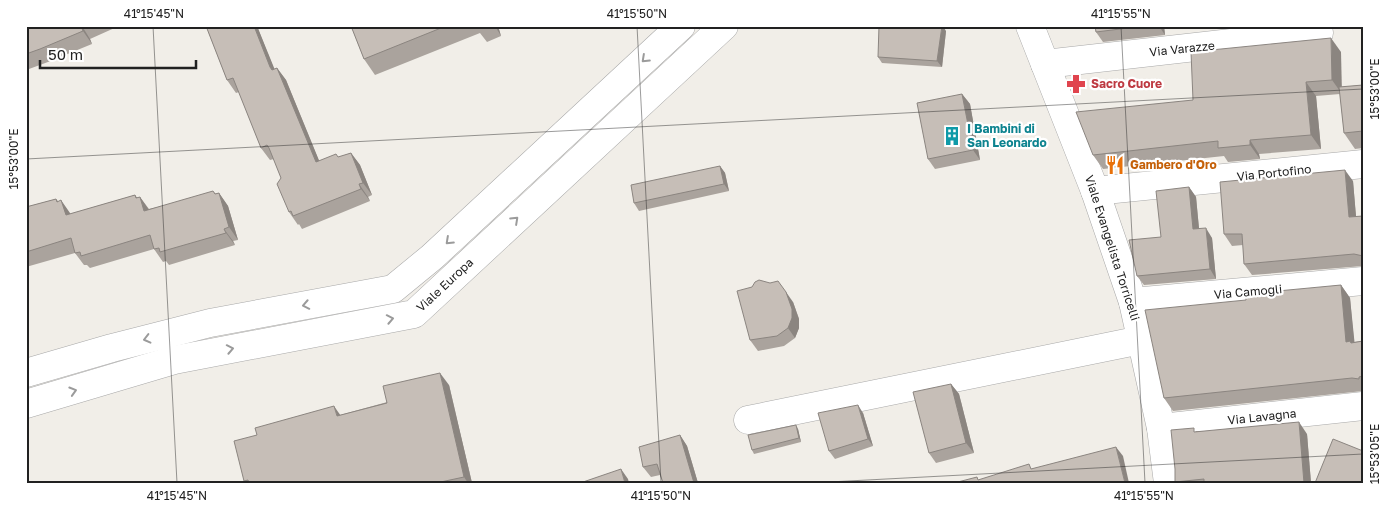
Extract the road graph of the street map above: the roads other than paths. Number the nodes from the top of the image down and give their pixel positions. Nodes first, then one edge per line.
1 (681, 26) edge
2 (724, 26) edge
3 (1024, 26) edge
4 (1319, 33) dead end
5 (1038, 46) edge
6 (560, 138) junction
7 (580, 160) junction
8 (1363, 164) edge
9 (1095, 191) junction
10 (1363, 281) edge
11 (1133, 302) junction
12 (1141, 340) junction
13 (26, 373) edge
14 (26, 404) edge
15 (1363, 406) edge
16 (748, 420) dead end
17 (1160, 428) junction
18 (1168, 483) edge

1 -> 6 street
2 - 7 street, Viale Europa
3 - 5 street, Viale Evangelista Torricelli
4 - 5 street, Via Varazze
5 - 9 street, Viale Evangelista Torricelli
6 - 7 street
6 -> 13 street
14 -> 7 street, Viale Europa
8 - 9 street, Via Portofino
9 - 11 street, Viale Evangelista Torricelli
10 - 11 street, Via Camogli
11 - 12 street, Viale Evangelista Torricelli
12 - 16 street
12 - 17 street, Viale Evangelista Torricelli
15 - 17 street, Via Lavagna
17 - 18 street, Viale Evangelista Torricelli

